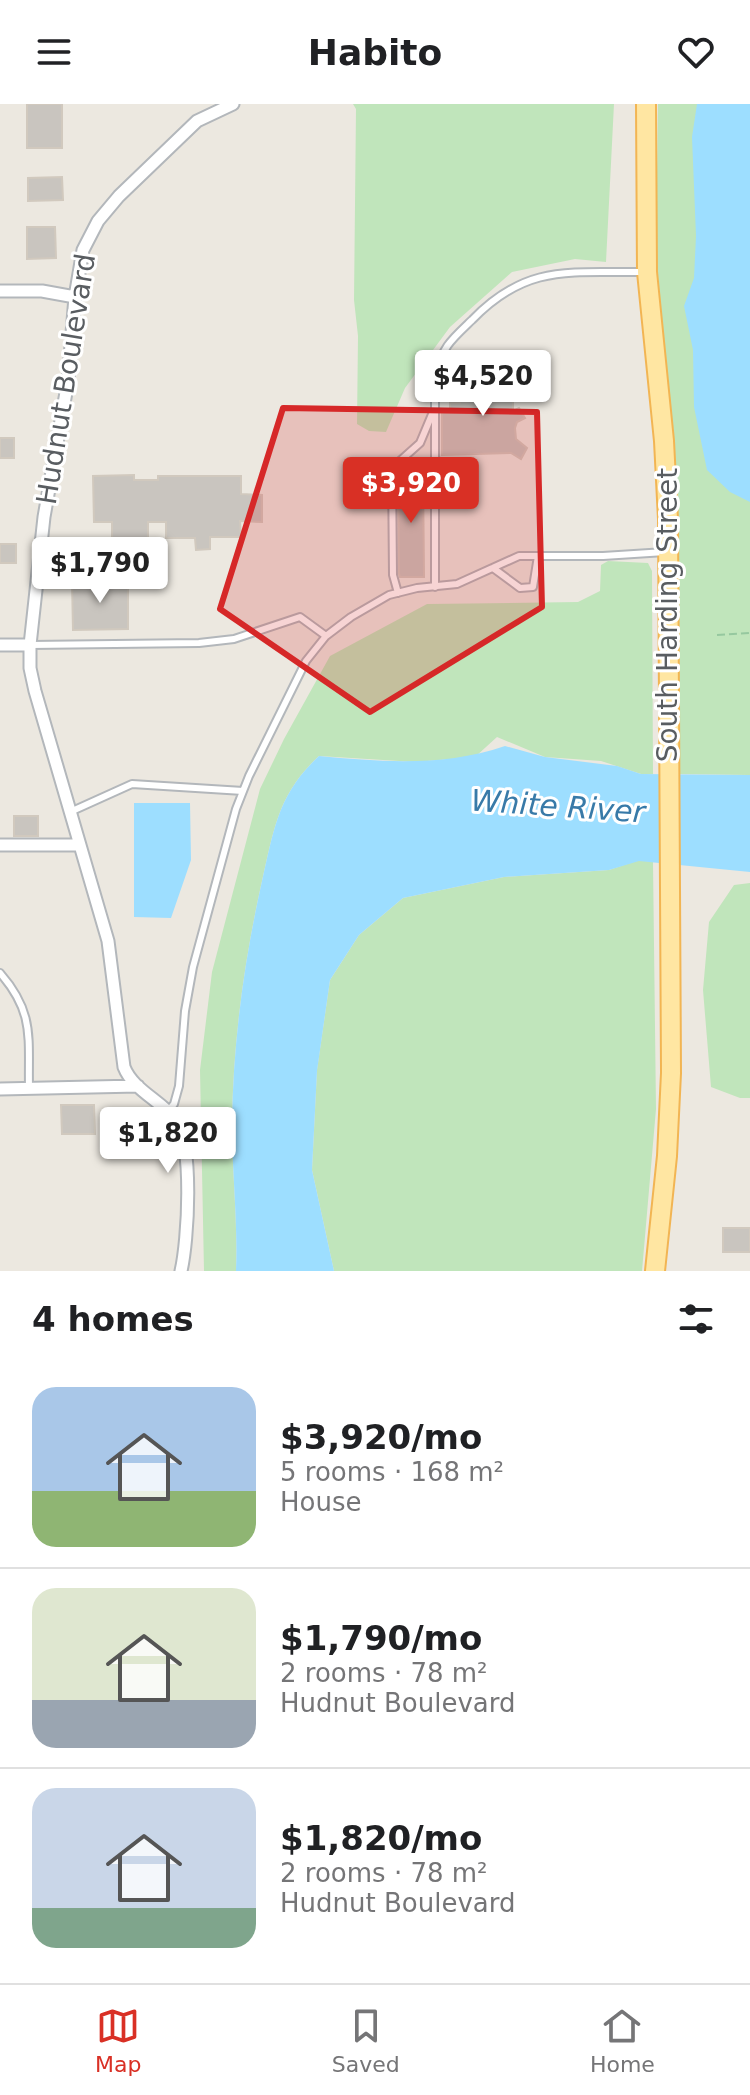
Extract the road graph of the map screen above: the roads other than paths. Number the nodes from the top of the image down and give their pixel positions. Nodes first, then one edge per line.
1 (233, 104) edge
2 (646, 104) edge
3 (647, 272) junction
4 (0, 291) edge
5 (75, 297) junction
6 (435, 406) junction
7 (668, 552) junction
8 (538, 556) junction
9 (493, 568) junction
10 (435, 587) junction
11 (398, 593) junction
12 (326, 636) junction
13 (0, 645) edge
14 (30, 645) junction
15 (243, 791) junction
16 (70, 812) junction
17 (0, 845) edge
18 (79, 845) junction
19 (0, 973) edge
20 (138, 1086) junction
21 (29, 1088) junction
22 (0, 1089) edge
23 (168, 1111) junction
24 (181, 1271) edge
25 (655, 1271) edge

1 - 5 street, Hudnut Boulevard
2 - 3 main road, South Harding Street
3 - 6 lane
3 - 7 main road, South Harding Street
4 - 5 street
5 - 14 street, Hudnut Boulevard
6 - 10 lane
6 - 11 lane
7 - 8 lane
7 - 25 main road, South Harding Street
8 - 9 lane
8 - 9 lane
9 - 10 lane
10 - 11 lane
11 - 12 lane
12 - 14 lane
12 - 15 lane
13 - 14 street
14 - 16 street, Hudnut Boulevard
15 - 16 lane
15 - 23 lane
16 - 18 street, Hudnut Boulevard
17 - 18 street
18 - 20 street, Hudnut Boulevard
19 - 21 lane
20 - 21 street
20 - 23 street, Hudnut Boulevard
21 - 22 street
23 - 24 street, Hudnut Boulevard

